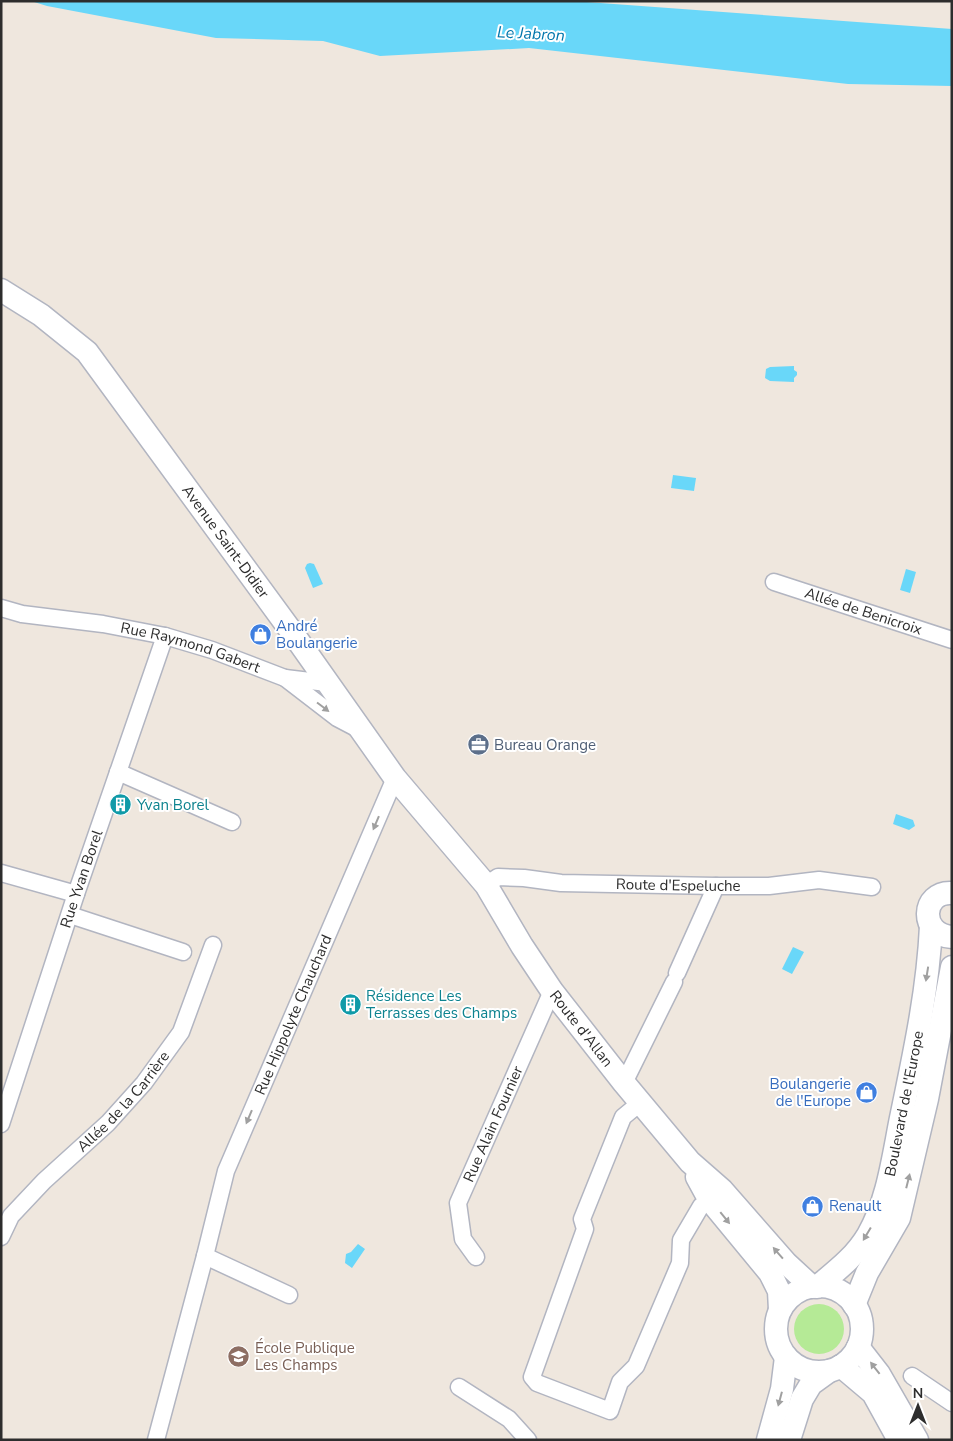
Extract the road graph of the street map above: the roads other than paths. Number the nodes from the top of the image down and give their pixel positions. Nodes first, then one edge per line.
1 (1, 290) edge
2 (774, 582) dead end
3 (1, 608) edge
4 (165, 636) junction
5 (952, 640) edge
6 (285, 678) junction
7 (327, 682) junction
8 (363, 732) junction
9 (118, 772) junction
10 (395, 778) junction
11 (232, 822) dead end
12 (1, 872) edge
13 (486, 885) junction
14 (716, 886) junction
15 (872, 887) dead end
16 (948, 887) edge
17 (76, 894) junction
18 (70, 914) junction
19 (931, 926) junction
20 (952, 936) edge
21 (212, 945) dead end
22 (183, 952) dead end
23 (952, 967) edge
24 (552, 991) junction
25 (624, 1083) junction
26 (640, 1103) junction
27 (1, 1124) edge
28 (716, 1195) junction
29 (1, 1237) edge
30 (205, 1256) junction
31 (476, 1256) dead end
32 (815, 1287) junction
33 (289, 1295) dead end
34 (854, 1305) junction
35 (780, 1310) junction
36 (858, 1347) junction
37 (786, 1357) junction
38 (835, 1368) junction
39 (912, 1376) dead end
40 (459, 1387) dead end
41 (952, 1403) edge
42 (156, 1440) edge
43 (528, 1440) edge
44 (768, 1440) edge
45 (789, 1440) edge
46 (899, 1440) edge
47 (917, 1440) edge

1 - 7 street, Avenue Saint-Didier
2 - 5 street, Allée de Benicroix
3 - 4 street, Rue Raymond Gabert
4 - 6 street, Rue Raymond Gabert
4 - 9 street, Rue Yvan Borel
6 - 7 street
6 -> 8 street, Rue Raymond Gabert
7 - 8 street, Avenue Saint-Didier
8 - 10 street, Avenue Saint-Didier
9 - 11 street
9 - 17 street, Rue Yvan Borel
10 - 13 street, Avenue Saint-Didier
10 -> 30 street, Rue Hippolyte Chauchard
12 - 17 street
13 - 14 street, Route d'Espeluche
13 - 24 street, Route d'Allan
14 - 15 street, Route d'Espeluche
14 - 25 street
16 - 19 street, Boulevard de l'Europe
17 - 18 street, Rue Yvan Borel
18 - 22 street
18 - 27 street, Rue Yvan Borel
19 - 20 street
19 -> 32 street, Boulevard de l'Europe
21 - 29 street, Allée de la Carrière
34 -> 23 street, Boulevard de l'Europe
24 - 25 street, Route d'Allan
24 - 31 street, Rue Alain Fournier
25 - 26 street, Route d'Allan
26 - 28 street, Route d'Allan
26 - 28 street
32 -> 28 street, Route d'Allan
28 -> 35 street, Route d'Allan
30 - 33 street
30 - 42 street, Rue Hippolyte Chauchard
32 - 34 street
32 - 35 street
34 - 36 street
35 - 37 street
36 - 38 street
47 -> 36 street
37 - 38 street
37 -> 44 street
38 - 45 street
38 - 46 street
39 - 41 street
40 - 43 street

